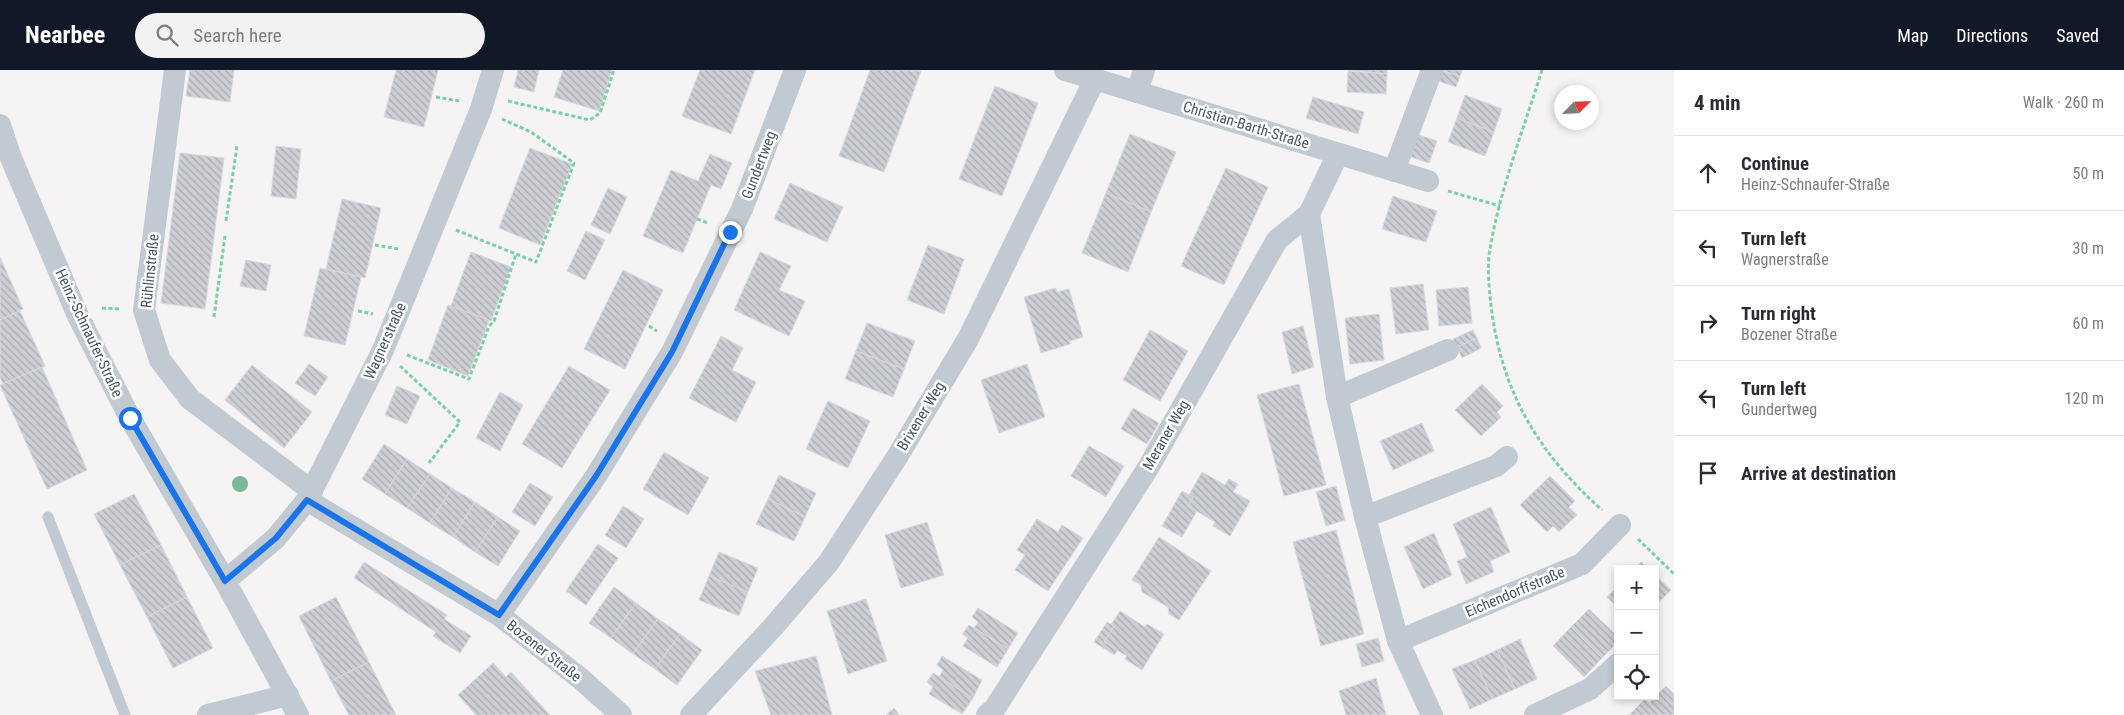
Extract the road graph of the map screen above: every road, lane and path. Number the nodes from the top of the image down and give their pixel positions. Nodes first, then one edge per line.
1 (174, 70) edge
2 (493, 70) edge
3 (614, 70) edge
4 (795, 70) edge
5 (1065, 70) edge
6 (1144, 70) edge
7 (1432, 70) edge
8 (1542, 70) edge
9 (1095, 79) junction
10 (1137, 92) junction
11 (483, 103) junction
12 (0, 125) edge
13 (237, 146) dead end
14 (1338, 154) junction
15 (1394, 170) junction
16 (1428, 181) joint
17 (1500, 206) junction
18 (1309, 214) junction
19 (226, 221) dead end
20 (435, 222) junction
21 (225, 236) dead end
22 (516, 254) junction
23 (214, 317) dead end
24 (384, 348) junction
25 (1448, 350) dead end
26 (1337, 397) junction
27 (1507, 457) dead end
28 (429, 463) dead end
29 (309, 496) junction
30 (48, 517) dead end
31 (1365, 517) junction
32 (1620, 526) junction
33 (1674, 574) edge
34 (225, 581) junction
35 (499, 615) junction
36 (1398, 641) junction
37 (1614, 668) edge
38 (288, 695) junction
39 (125, 715) edge
40 (208, 715) edge
41 (298, 715) edge
42 (621, 715) edge
43 (691, 715) edge
44 (987, 715) edge
45 (1432, 715) edge
46 (1535, 715) edge

1 - 29 street, Rühlinstraße
2 - 11 street, Wagnerstraße
3 - 11 path
4 - 35 street, Gundertweg
5 - 9 street, Christian-Barth-Straße
6 - 10 street
7 - 15 street
8 - 17 path
9 - 10 street, Christian-Barth-Straße
9 - 43 street, Brixener Weg
10 - 14 street, Christian-Barth-Straße
11 - 20 street, Wagnerstraße
11 - 22 path
12 - 34 street, Heinz-Schnaufer-Straße
13 - 19 path
14 - 15 street, Christian-Barth-Straße
14 - 18 street, Meraner Weg
15 - 16 street, Christian-Barth-Straße
16 - 17 path
17 - 32 path
18 - 26 street
18 - 44 street, Meraner Weg
20 - 22 path
20 - 24 street, Wagnerstraße
21 - 23 path
22 - 24 path
24 - 28 path
24 - 29 street, Wagnerstraße
25 - 26 street
26 - 31 street
27 - 31 street
29 - 34 street, Wagnerstraße
29 - 35 street, Bozener Straße
30 - 39 lane
31 - 36 street
32 - 33 path
32 - 36 street, Eichendorffstraße
34 - 38 street, Heinz-Schnaufer-Straße
35 - 42 street, Bozener Straße
36 - 45 street
37 - 46 street
38 - 40 street
38 - 41 street, Heinz-Schnaufer-Straße

